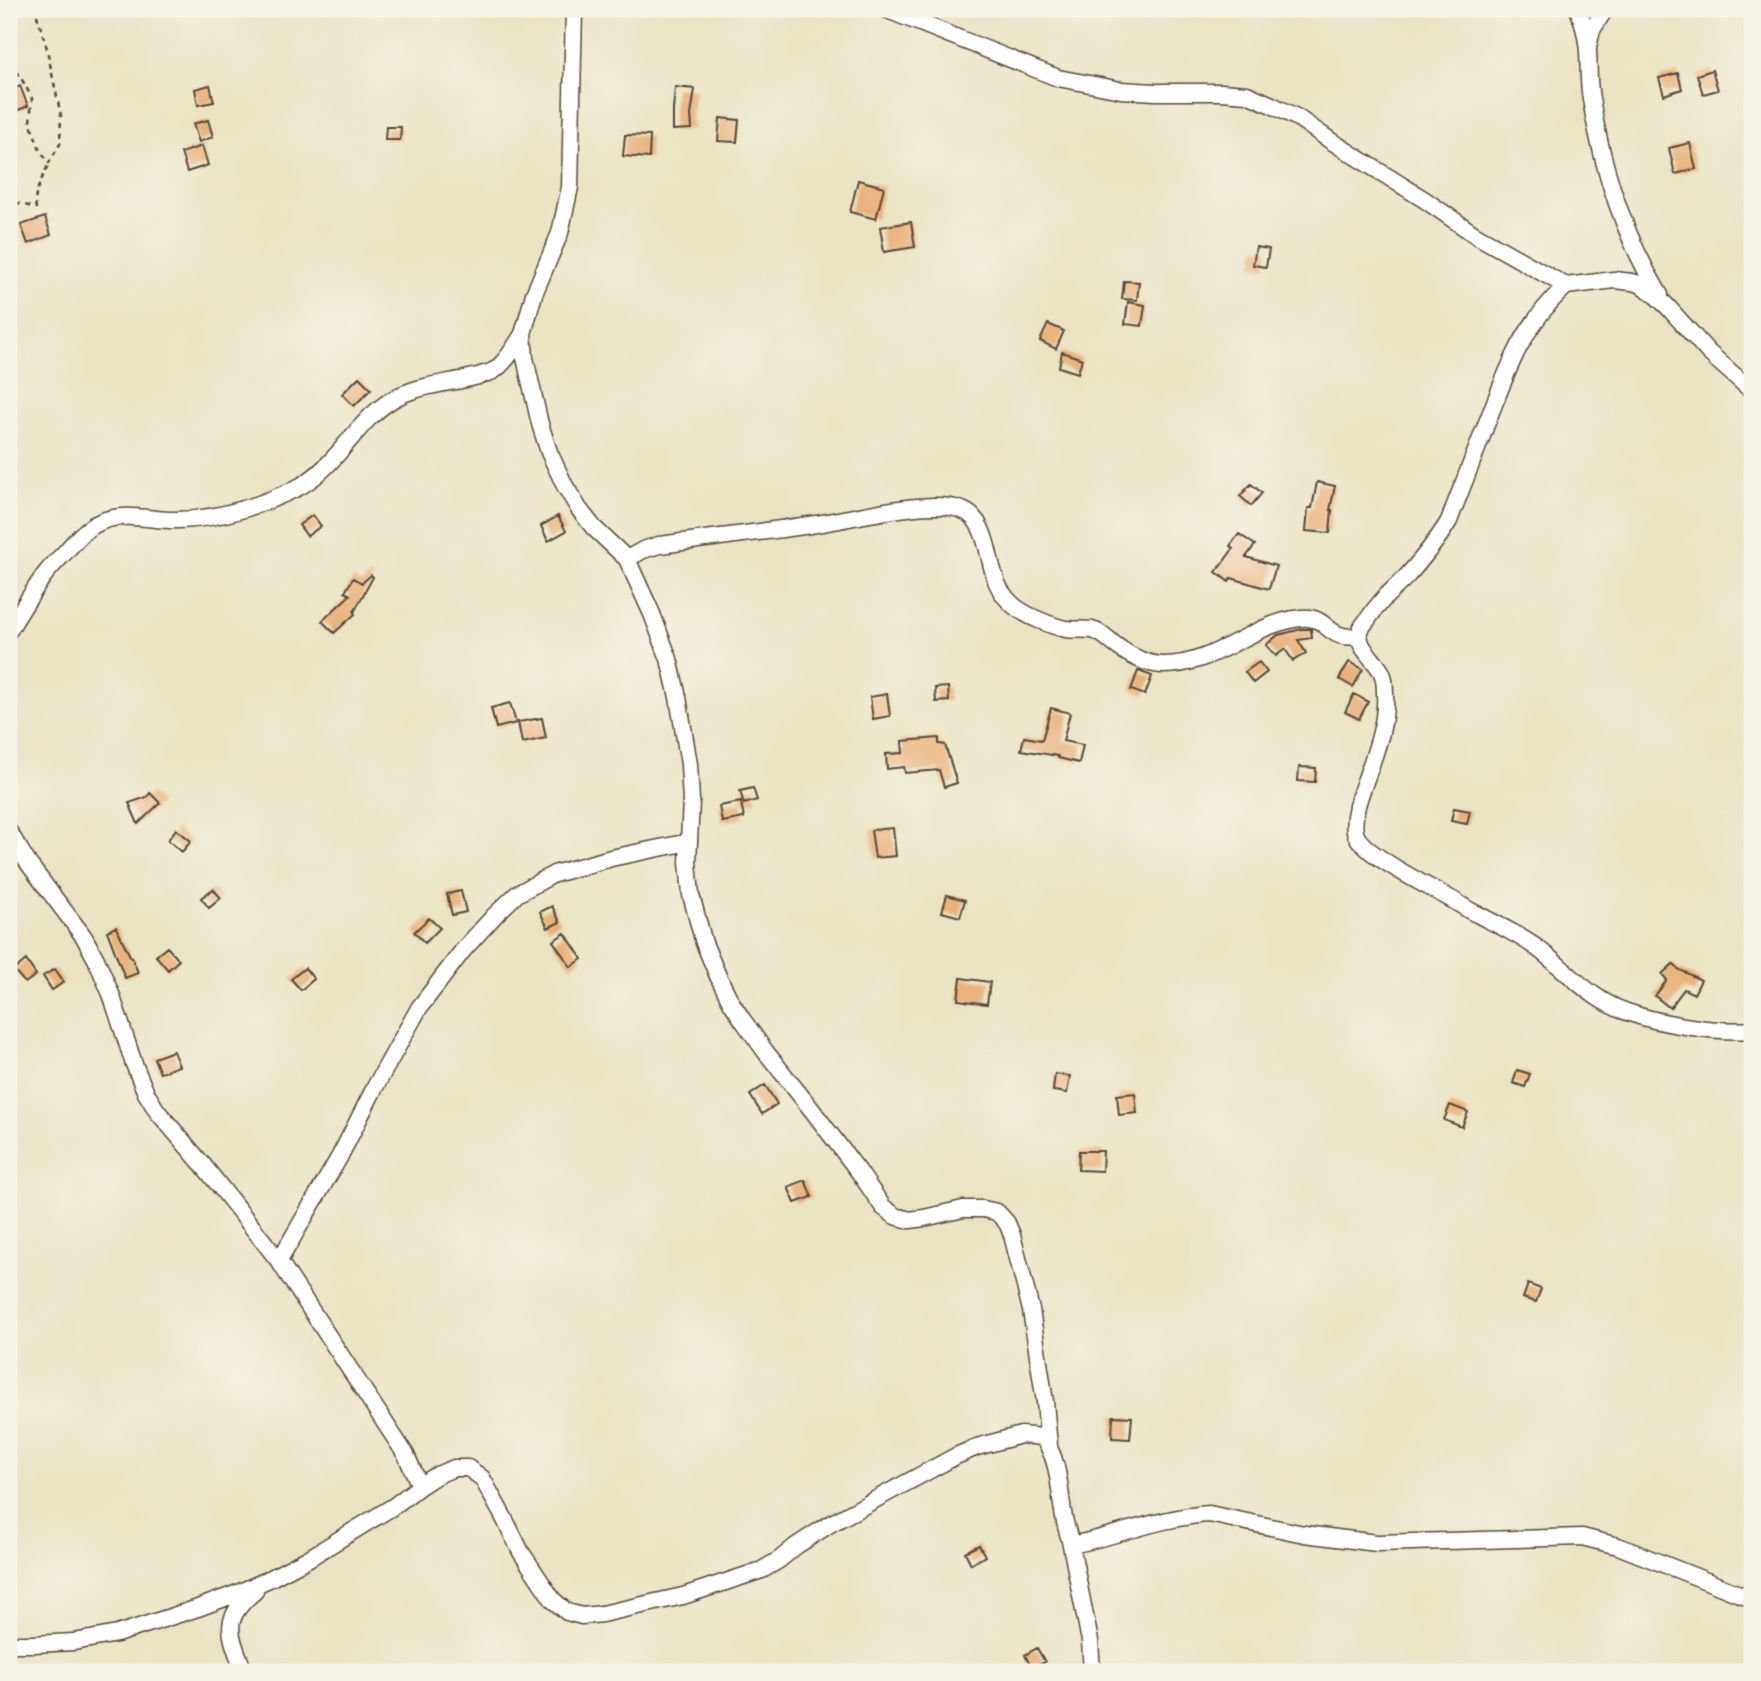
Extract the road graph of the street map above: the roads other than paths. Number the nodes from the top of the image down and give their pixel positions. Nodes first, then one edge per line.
1 (574, 9) edge
2 (885, 9) edge
3 (1578, 9) edge
4 (1605, 9) edge
5 (1588, 50) junction
6 (1566, 286) junction
7 (1667, 306) junction
8 (523, 334) junction
9 (1752, 391) edge
10 (627, 559) junction
11 (9, 630) edge
12 (1359, 636) junction
13 (9, 832) edge
14 (689, 842) junction
15 (1752, 1030) edge
16 (279, 1261) junction
17 (1049, 1446) junction
18 (420, 1486) junction
19 (1071, 1545) junction
20 (271, 1578) junction
21 (1752, 1599) edge
22 (9, 1644) edge
23 (244, 1672) edge
24 (1092, 1672) edge

1 - 8 street
2 - 6 street
3 - 5 street
4 - 5 street
5 - 7 street
6 - 7 street
6 - 12 street
7 - 9 street
8 - 10 street
8 - 11 street
10 - 12 street
10 - 14 street
12 - 15 street
13 - 16 street
14 - 16 street
14 - 17 street
16 - 18 street
17 - 18 street
17 - 19 street
18 - 20 street
19 - 21 street
19 - 24 street
20 - 22 street
20 - 23 street

